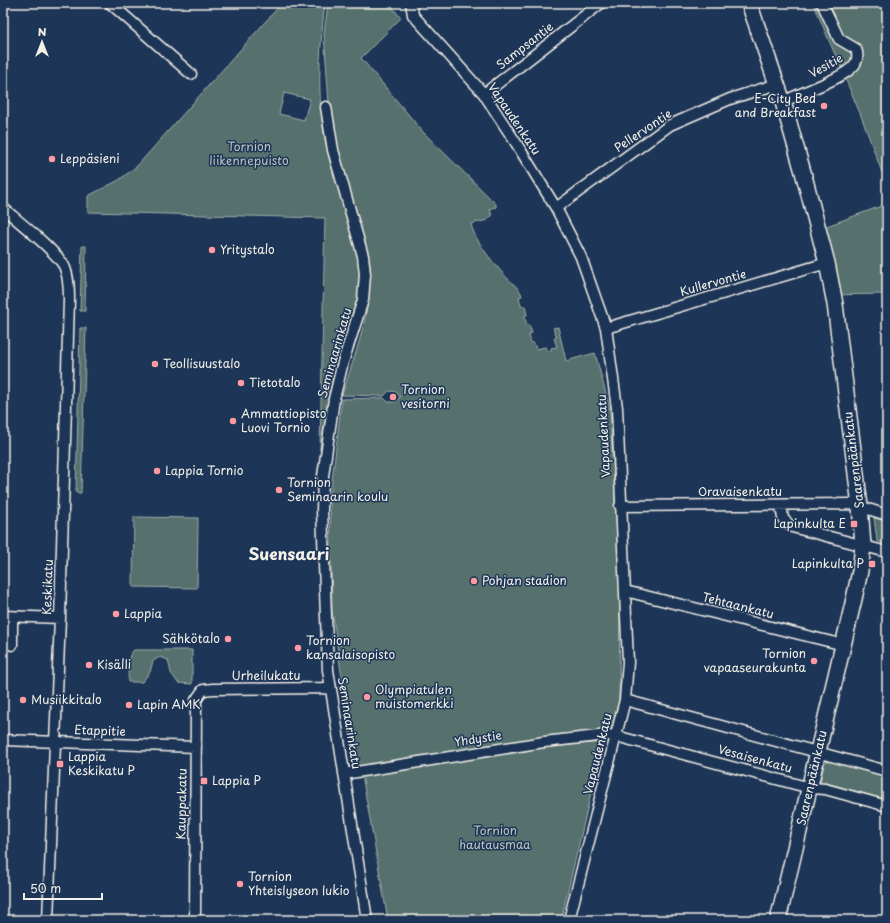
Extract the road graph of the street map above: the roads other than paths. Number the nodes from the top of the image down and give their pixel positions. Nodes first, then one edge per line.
1 (110, 3) edge
2 (411, 3) edge
3 (601, 3) edge
4 (822, 3) edge
5 (752, 4) edge
6 (191, 74) dead end
7 (777, 84) junction
8 (484, 94) junction
9 (783, 102) junction
10 (326, 107) dead end
11 (3, 208) edge
12 (556, 208) junction
13 (827, 263) junction
14 (606, 328) junction
15 (781, 505) junction
16 (620, 506) junction
17 (860, 506) junction
18 (887, 515) edge
19 (863, 546) junction
20 (887, 552) edge
21 (625, 591) junction
22 (8, 617) edge
23 (60, 618) junction
24 (12, 645) dead end
25 (844, 645) junction
26 (330, 688) junction
27 (203, 690) joint
28 (625, 700) junction
29 (616, 736) junction
30 (3, 740) edge
31 (55, 742) junction
32 (196, 747) junction
33 (818, 752) junction
34 (887, 771) edge
35 (344, 774) junction
36 (810, 788) junction
37 (887, 806) edge
38 (48, 920) edge
39 (195, 920) edge
40 (368, 920) edge
41 (569, 920) edge
42 (778, 920) edge

1 - 6 street
2 - 8 street, Vapaudenkatu
3 - 8 street, Sampsantie
4 - 9 street, Vesitie
5 - 7 street, Saarenpäänkatu
7 - 9 street, Saarenpäänkatu
7 - 12 street, Pellervontie
8 - 12 street, Vapaudenkatu
9 - 13 street, Saarenpäänkatu
10 - 26 street, Seminaarinkatu
11 - 23 street, Keskikatu
12 - 14 street, Vapaudenkatu
13 - 14 street, Kullervontie
13 - 17 street, Saarenpäänkatu
14 - 16 street, Vapaudenkatu
15 - 16 street, Oravaisenkatu
15 - 17 street, Oravaisenkatu
15 - 19 street
16 - 21 street, Vapaudenkatu
17 - 18 street, Oravaisenkatu
17 - 19 street, Saarenpäänkatu
19 - 20 street
19 - 25 street, Saarenpäänkatu
21 - 25 street, Tehtaankatu
21 - 28 street, Vapaudenkatu
22 - 23 street
22 - 24 street
23 - 31 street, Keskikatu
25 - 33 street, Saarenpäänkatu
26 - 27 street, Urheilukatu
26 - 35 street, Seminaarinkatu
27 - 32 street, Kauppakatu
28 - 29 street, Vapaudenkatu
28 - 33 street, Vesaisenkatu
29 - 35 street, Yhdystie
29 - 36 street, Vesaisenkatu
29 - 41 street, Vapaudenkatu
30 - 31 street, Etappitie
31 - 32 street, Etappitie
31 - 38 street, Keskikatu
32 - 39 street, Kauppakatu
33 - 34 street, Vesaisenkatu
33 - 36 street, Saarenpäänkatu
35 - 40 street, Seminaarinkatu
36 - 37 street, Vesaisenkatu
36 - 42 street, Saarenpäänkatu

